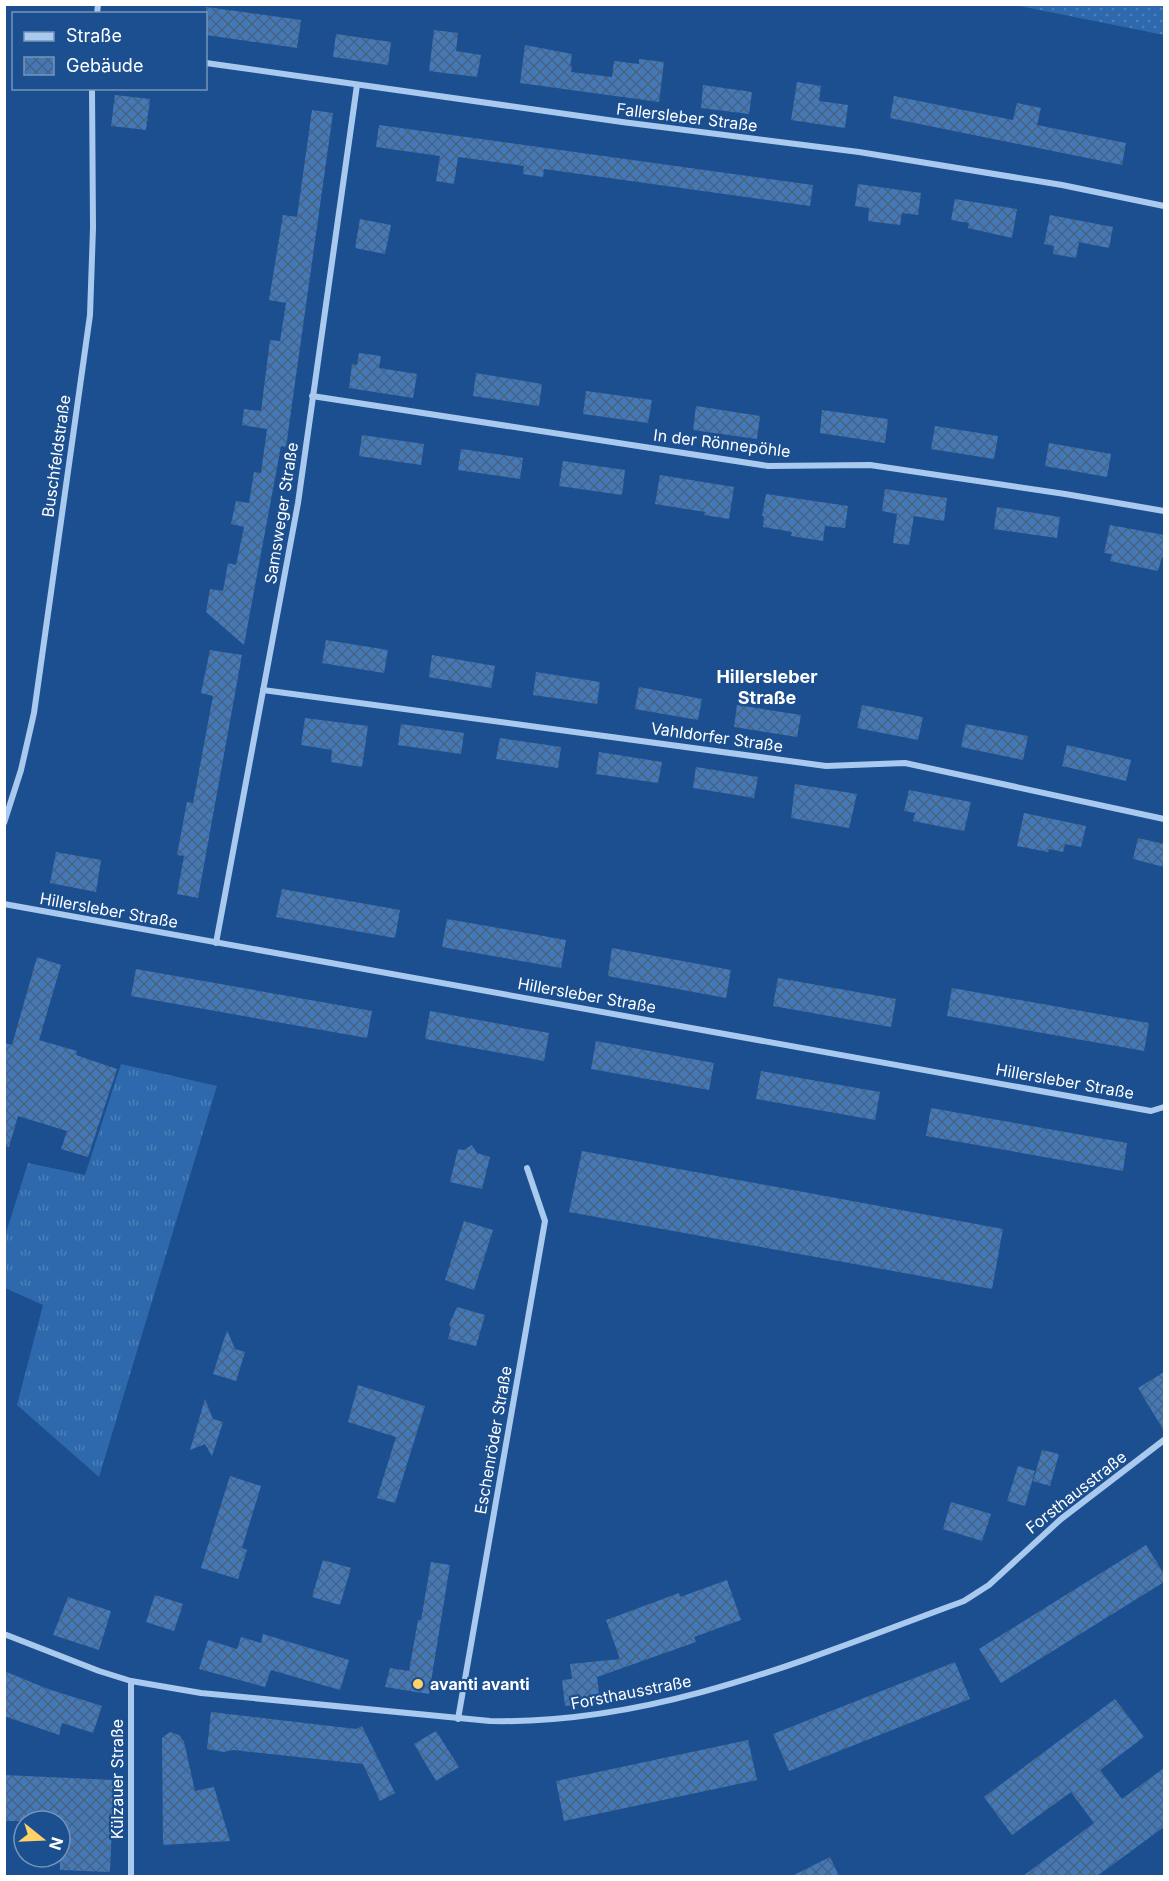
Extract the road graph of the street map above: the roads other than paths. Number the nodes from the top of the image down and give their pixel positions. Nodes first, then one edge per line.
1 (207, 63) edge
2 (357, 85) junction
3 (92, 90) edge
4 (1164, 206) edge
5 (312, 396) junction
6 (1164, 511) edge
7 (263, 690) junction
8 (1164, 819) edge
9 (4, 823) edge
10 (4, 904) edge
11 (216, 943) junction
12 (1164, 1107) edge
13 (527, 1168) dead end
14 (1164, 1440) edge
15 (4, 1634) edge
16 (131, 1681) junction
17 (458, 1719) junction
18 (131, 1876) edge

1 - 2 street, Fallersleber Straße
2 - 4 street, Fallersleber Straße
2 - 5 street, Samsweger Straße
3 - 9 street, Buschfeldstraße
5 - 6 street, In der Rönnepöhle
5 - 7 street, Samsweger Straße
7 - 8 street, Vahldorfer Straße
7 - 11 street, Samsweger Straße
10 - 11 street, Hillersleber Straße
11 - 12 street, Hillersleber Straße
13 - 17 street, Eschenröder Straße
14 - 17 street, Forsthausstraße
15 - 16 street, Forsthausstraße
16 - 17 street, Forsthausstraße
16 - 18 street, Külzauer Straße

